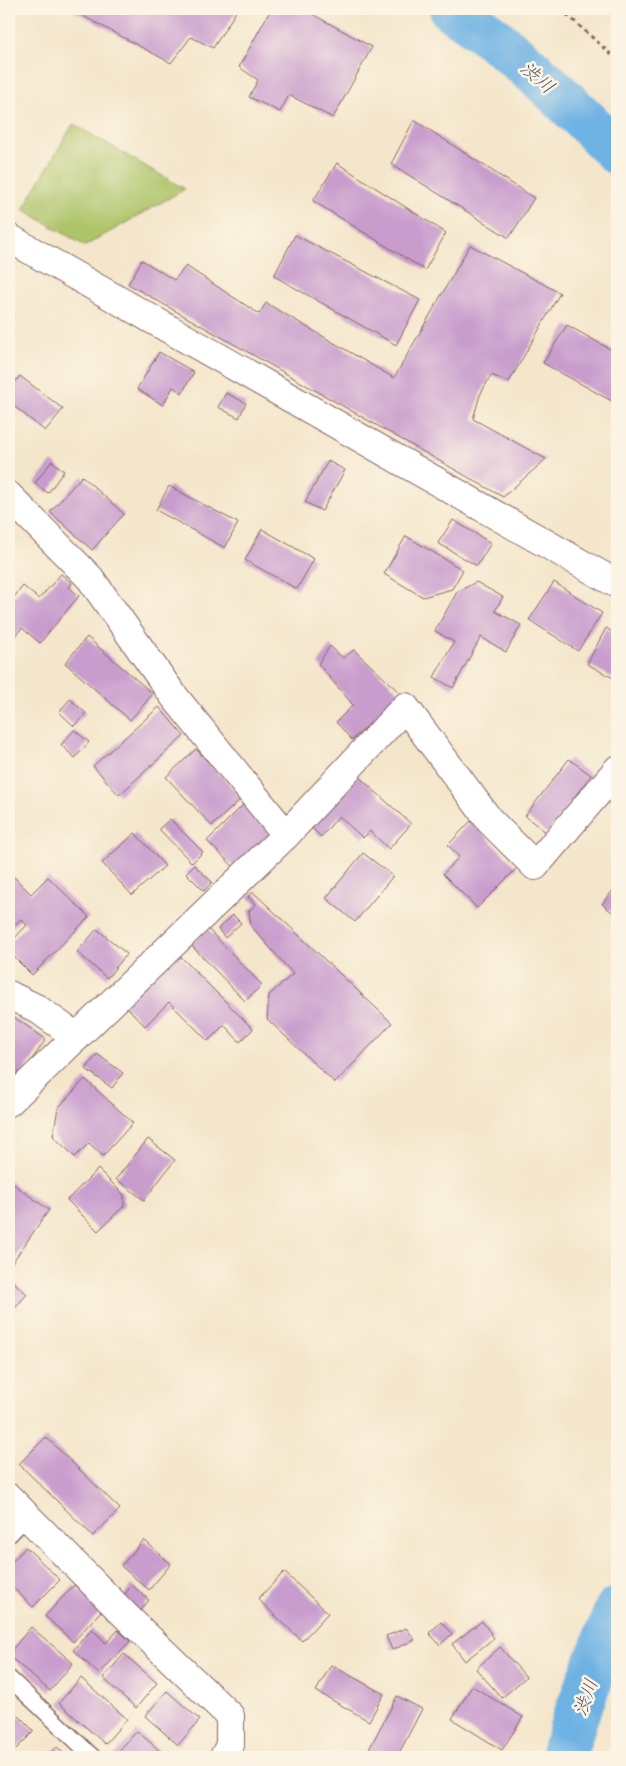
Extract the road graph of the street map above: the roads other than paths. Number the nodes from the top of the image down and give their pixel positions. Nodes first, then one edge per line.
1 (9, 238) edge
2 (9, 496) edge
3 (617, 584) edge
4 (617, 770) edge
5 (286, 835) junction
6 (9, 995) edge
7 (77, 1037) junction
8 (9, 1102) edge
9 (9, 1498) edge
10 (18, 1526) edge
11 (9, 1678) edge
12 (93, 1757) edge
13 (224, 1757) edge

1 - 3 street
2 - 5 street
4 - 5 street
5 - 7 street
6 - 7 street
7 - 8 street
9 - 10 street
10 - 13 street
11 - 12 lane

